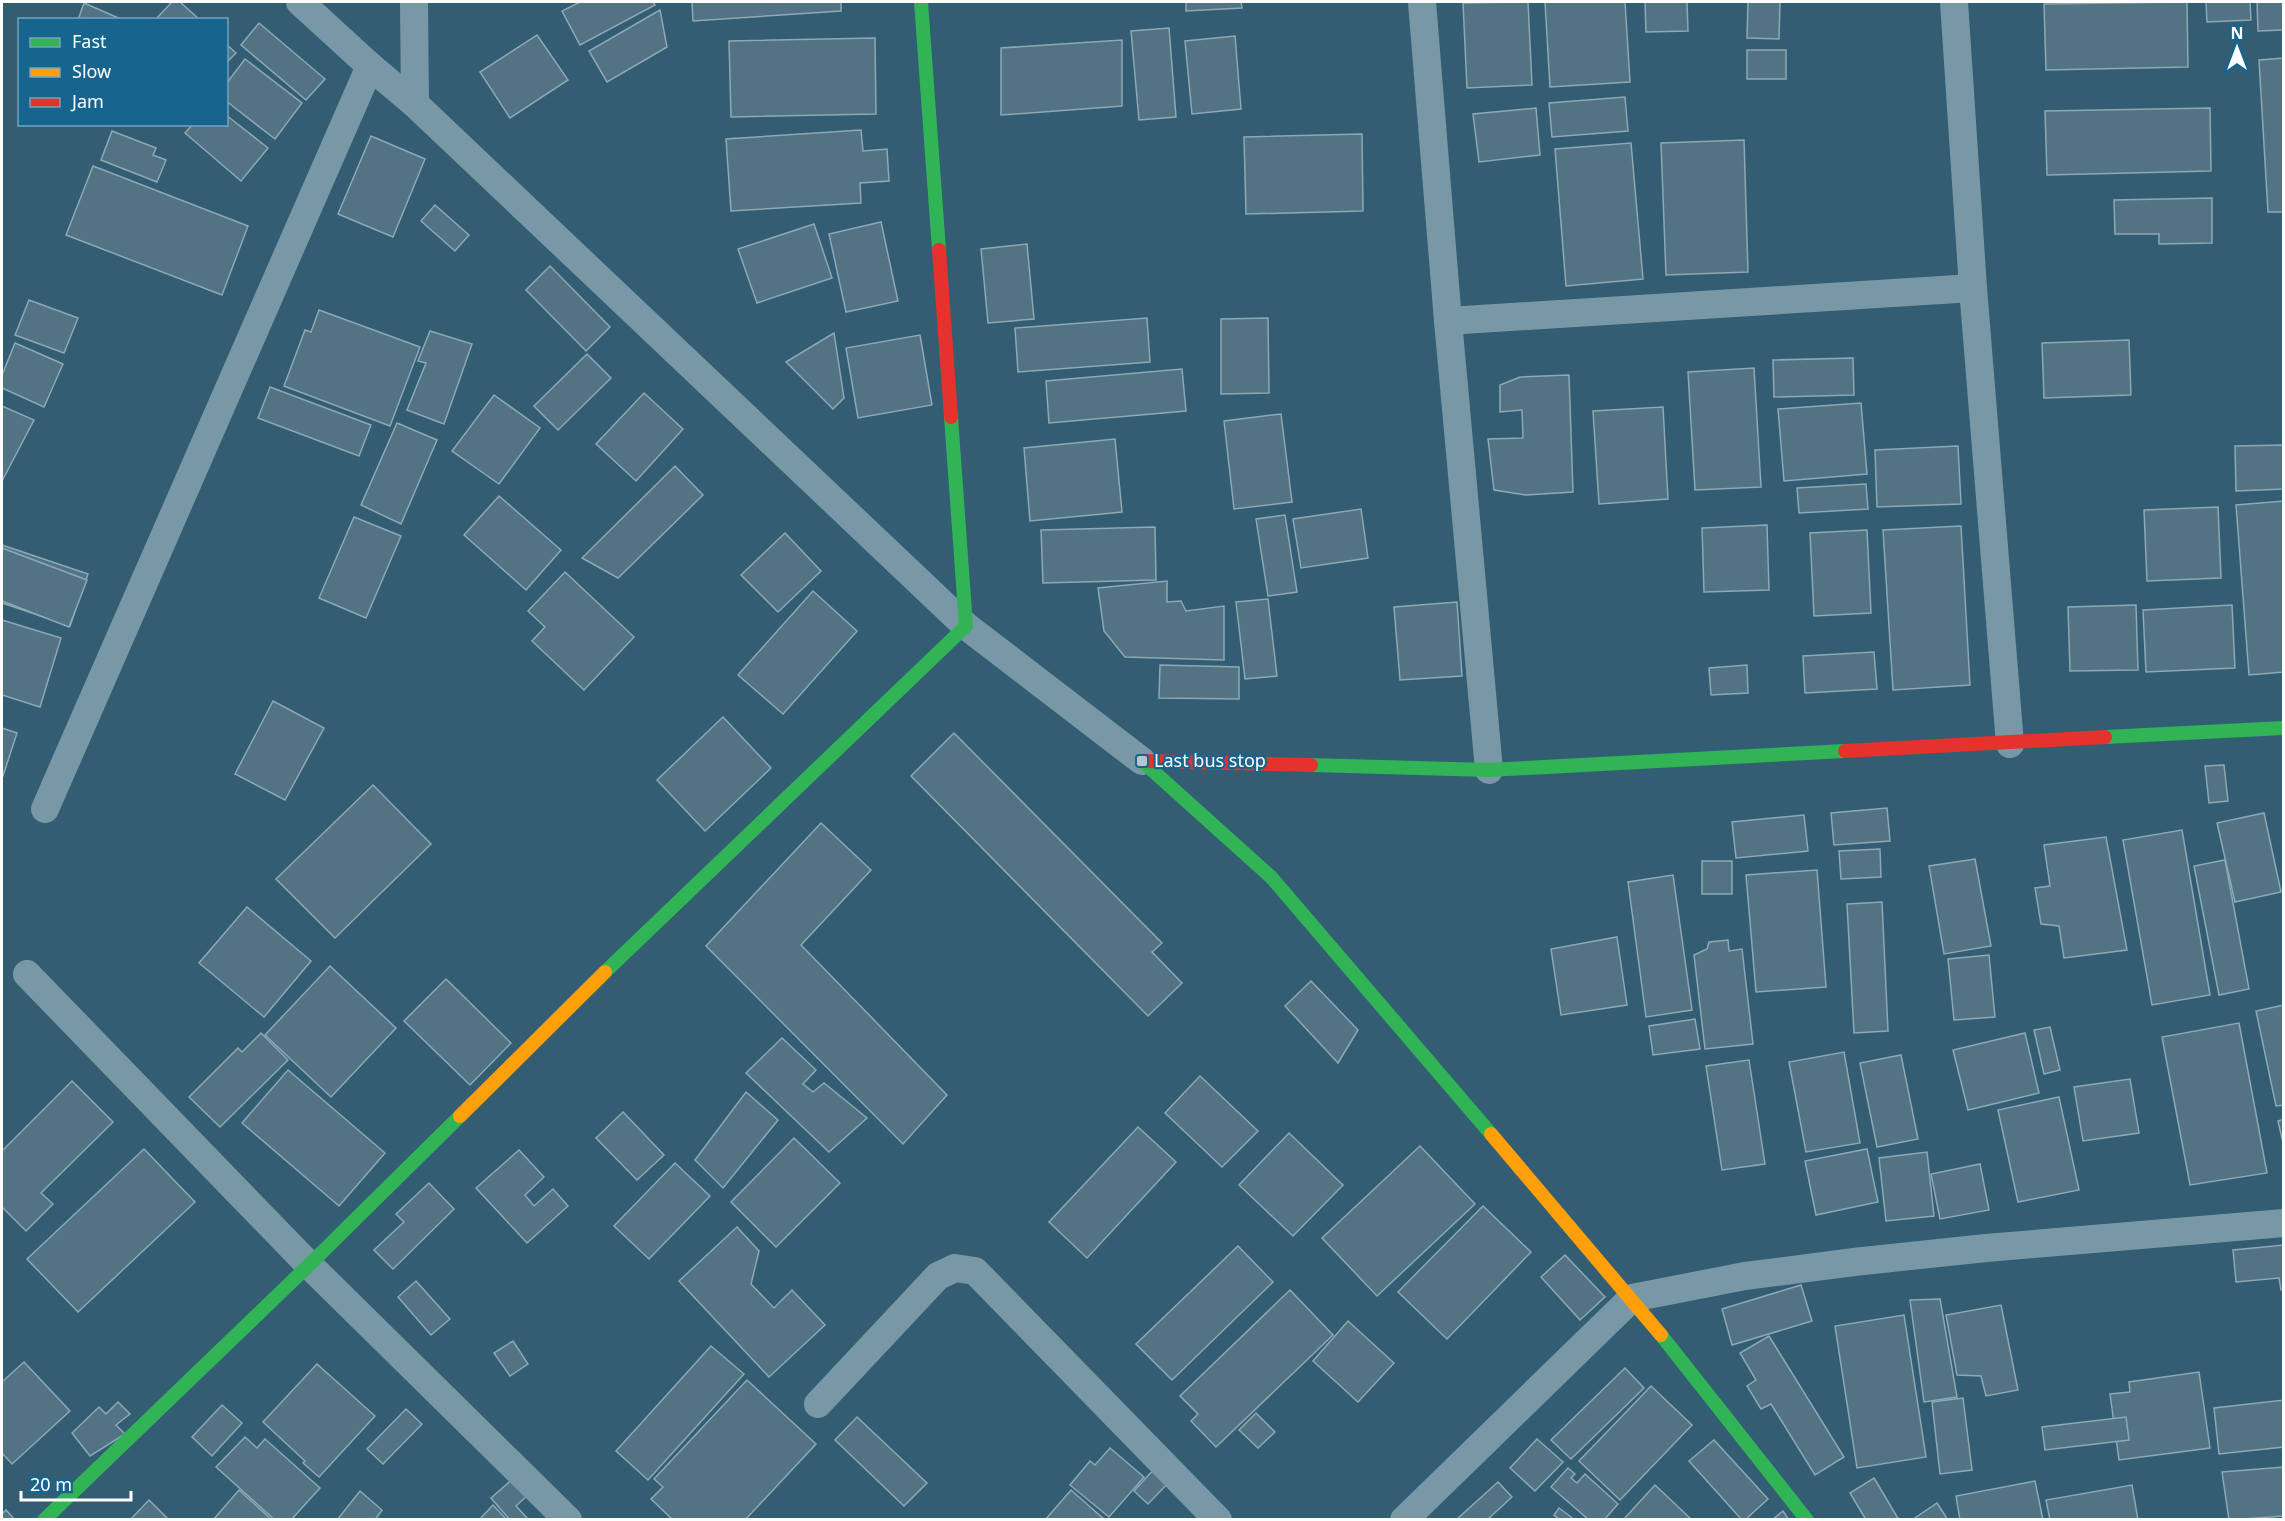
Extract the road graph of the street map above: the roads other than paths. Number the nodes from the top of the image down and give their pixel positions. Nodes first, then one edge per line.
1 (300, 2) edge
2 (414, 2) edge
3 (921, 2) edge
4 (1422, 2) edge
5 (1954, 2) edge
6 (370, 66) junction
7 (415, 104) junction
8 (1974, 288) junction
9 (1448, 321) junction
10 (966, 626) junction
11 (2283, 728) edge
12 (2010, 744) junction
13 (1143, 761) junction
14 (1489, 770) junction
15 (45, 809) dead end
16 (27, 974) dead end
17 (2283, 1223) edge
18 (309, 1265) junction
19 (1632, 1298) junction
20 (818, 1404) dead end
21 (44, 1520) edge
22 (568, 1520) edge
23 (1218, 1520) edge
24 (1404, 1520) edge
25 (1807, 1520) edge

1 - 6 street
2 - 7 street
3 - 10 street
4 - 9 street
5 - 8 street
6 - 7 street
6 - 15 street
7 - 10 street
8 - 9 street
8 - 12 street
9 - 14 street
10 - 13 street
10 - 18 street
11 - 12 street
12 - 14 street
13 - 14 street
13 - 19 street
16 - 18 street
17 - 19 street
18 - 21 street
18 - 22 street
19 - 24 street
19 - 25 street
20 - 23 street

